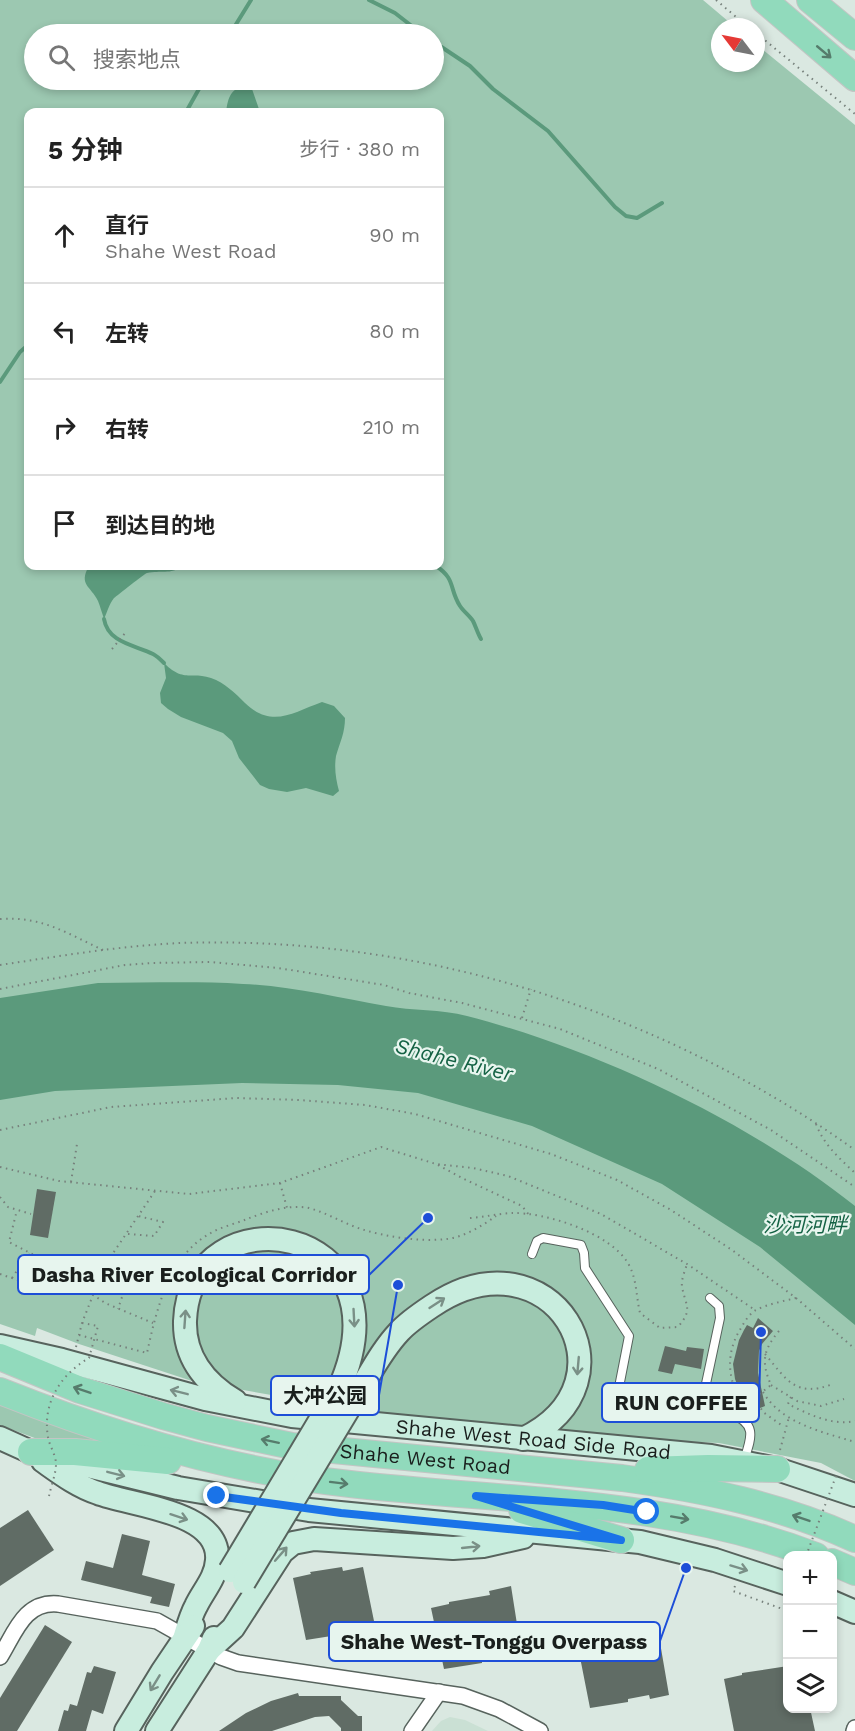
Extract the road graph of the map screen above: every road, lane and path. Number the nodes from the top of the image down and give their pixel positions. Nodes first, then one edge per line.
1 (716, 0) edge
2 (764, 0) edge
3 (810, 0) edge
4 (737, 18) edge
5 (791, 24) junction
6 (855, 37) edge
7 (765, 40) edge
8 (855, 78) edge
9 (855, 114) edge
10 (126, 632) dead end
11 (112, 649) dead end
12 (0, 920) edge
13 (103, 950) junction
14 (0, 965) edge
15 (0, 989) edge
16 (531, 989) junction
17 (522, 1018) junction
18 (816, 1124) junction
19 (0, 1130) edge
20 (77, 1144) dead end
21 (855, 1150) edge
22 (436, 1164) junction
23 (0, 1167) edge
24 (855, 1173) edge
25 (71, 1182) junction
26 (280, 1182) junction
27 (855, 1187) edge
28 (155, 1191) junction
29 (0, 1197) edge
30 (286, 1208) dead end
31 (18, 1210) junction
32 (31, 1214) dead end
33 (529, 1215) junction
34 (138, 1216) junction
35 (470, 1218) dead end
36 (126, 1233) junction
37 (29, 1253) junction
38 (532, 1254) dead end
39 (71, 1259) dead end
40 (687, 1264) junction
41 (0, 1274) edge
42 (68, 1277) dead end
43 (96, 1277) junction
44 (12, 1278) junction
45 (93, 1295) junction
46 (710, 1298) dead end
47 (796, 1298) junction
48 (118, 1309) junction
49 (755, 1310) junction
50 (82, 1323) junction
51 (153, 1323) dead end
52 (779, 1331) dead end
53 (79, 1335) dead end
54 (0, 1346) edge
55 (855, 1349) edge
56 (765, 1354) junction
57 (0, 1357) edge
58 (833, 1384) dead end
59 (771, 1385) junction
60 (0, 1391) edge
61 (348, 1391) junction
62 (763, 1392) junction
63 (791, 1397) junction
64 (755, 1398) junction
65 (844, 1399) dead end
66 (701, 1407) junction
67 (252, 1409) junction
68 (789, 1418) junction
69 (855, 1421) edge
70 (785, 1428) junction
71 (523, 1439) junction
72 (855, 1442) edge
73 (11, 1444) edge
74 (744, 1461) junction
75 (778, 1463) junction
76 (232, 1465) junction
77 (579, 1474) junction
78 (836, 1476) dead end
79 (49, 1496) dead end
80 (476, 1496) junction
81 (855, 1496) edge
82 (540, 1533) junction
83 (855, 1539) edge
84 (621, 1540) junction
85 (801, 1551) edge
86 (808, 1551) edge
87 (837, 1564) edge
88 (855, 1572) edge
89 (237, 1576) junction
90 (783, 1582) edge
91 (733, 1591) dead end
92 (837, 1604) edge
93 (783, 1609) edge
94 (855, 1612) edge
95 (185, 1636) junction
96 (209, 1650) junction
97 (0, 1657) edge
98 (439, 1692) junction
99 (126, 1731) edge
100 (157, 1731) edge
101 (412, 1731) edge
102 (540, 1731) edge

1 - 4 path
2 - 5 main road
3 - 5 main road
3 - 6 main road
5 -> 8 main road
7 - 9 path
10 - 11 path
12 - 13 path
13 - 14 path
13 - 16 path
15 - 17 path
16 - 17 path
16 - 18 path
17 - 27 path
18 - 21 path
18 - 24 path
19 - 47 path
20 - 25 path
22 - 26 path
22 - 33 path
22 - 40 path
23 - 25 path
25 - 28 path
26 - 28 path
26 - 30 path
28 - 34 path
29 - 31 path
31 - 32 path
31 - 37 path
33 - 35 path
33 - 40 path
34 - 36 path
34 - 36 path
36 - 43 path
37 - 44 path
37 - 44 path
38 - 66 lane
39 - 43 path
40 - 49 path
41 - 44 path
42 - 45 path
43 - 48 path
45 - 48 path
45 - 50 path
46 - 66 lane
47 - 49 path
47 - 55 path
48 - 51 path
49 - 64 path
50 - 53 path
50 - 79 path, bridge
52 - 56 path
67 -> 54 main road, Shahe West Road Side Road
56 - 58 path
56 - 59 path
77 -> 57 main road, Shahe West Road
59 - 62 path
59 - 63 path
60 - 76 main road, Shahe West Road
67 -> 61 main road
61 -> 71 main road
61 - 89 main road, bridge
62 - 64 path
62 - 68 path
63 - 65 path
63 - 69 path
64 - 70 path
66 - 74 lane
67 - 71 main road, Shahe West Road Side Road
68 - 70 path
68 - 72 path
70 - 75 path
71 - 74 main road, Shahe West Road Side Road
73 - 76 main road
73 -> 82 main road
73 -> 95 main road
74 - 75 main road, Shahe West Road Side Road
75 - 77 main road
75 - 81 main road, Shahe West Road Side Road
76 -> 80 main road, Shahe West Road
83 -> 77 main road, Shahe West Road
78 - 86 path, bridge
80 - 84 main road
80 -> 85 main road, Shahe West Road
82 - 84 main road
96 -> 82 main road
84 -> 90 main road
87 - 88 main road
89 - 95 main road
89 - 96 main road
91 - 93 path
92 - 94 main road
95 - 96 street
95 - 97 street
95 -> 99 main road
96 - 98 street
96 - 100 main road
98 - 101 street
98 - 102 street

